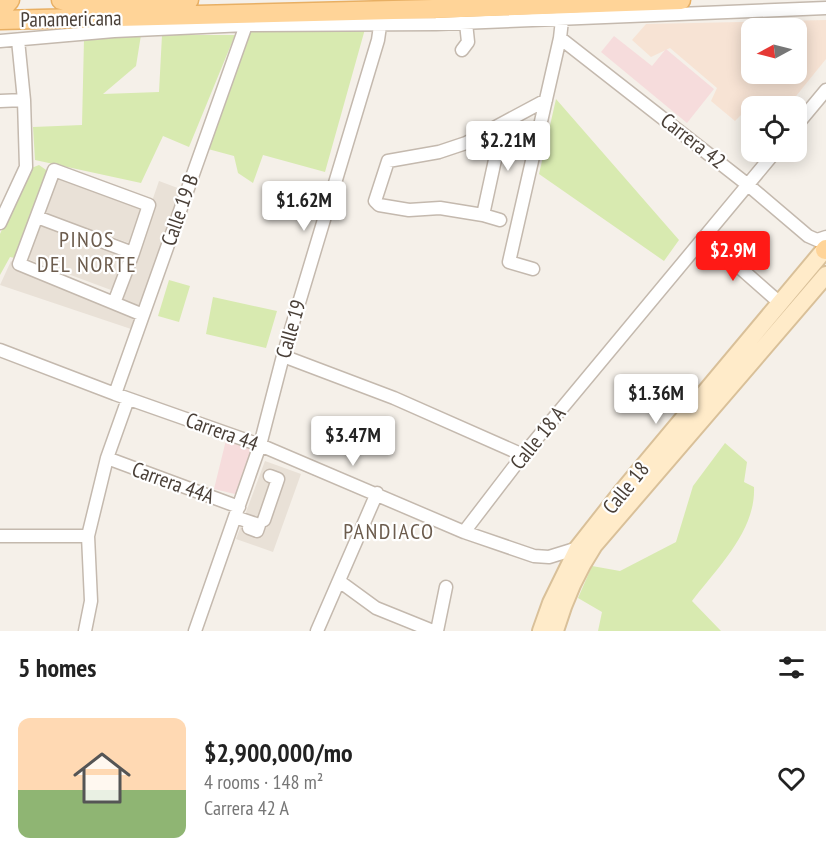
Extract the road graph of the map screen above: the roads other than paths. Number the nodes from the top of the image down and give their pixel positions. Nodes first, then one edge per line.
1 (10, 0) edge
2 (61, 0) edge
3 (189, 0) edge
4 (681, 0) edge
5 (826, 8) edge
6 (0, 12) edge
7 (434, 17) junction
8 (0, 20) edge
9 (562, 20) junction
10 (466, 23) junction
11 (114, 25) junction
12 (246, 25) junction
13 (380, 26) junction
14 (560, 38) junction
15 (18, 40) junction
16 (0, 41) edge
17 (462, 50) dead end
18 (826, 90) edge
19 (24, 100) junction
20 (546, 100) junction
21 (0, 101) edge
22 (807, 113) edge
23 (503, 123) junction
24 (767, 162) edge
25 (748, 184) junction
26 (483, 215) junction
27 (37, 217) junction
28 (500, 220) dead end
29 (0, 223) edge
30 (705, 237) junction
31 (826, 246) edge
32 (133, 253) junction
33 (533, 269) dead end
34 (819, 280) edge
35 (114, 303) junction
36 (781, 304) junction
37 (143, 315) junction
38 (0, 350) edge
39 (283, 356) junction
40 (115, 394) junction
41 (128, 399) junction
42 (260, 445) junction
43 (523, 454) junction
44 (107, 458) junction
45 (270, 476) dead end
46 (377, 493) junction
47 (237, 512) junction
48 (264, 520) dead end
49 (249, 528) dead end
50 (464, 532) junction
51 (0, 536) edge
52 (88, 536) junction
53 (578, 548) junction
54 (339, 581) junction
55 (446, 587) dead end
56 (85, 631) edge
57 (195, 631) edge
58 (317, 631) edge
59 (435, 631) edge
60 (541, 631) edge
61 (555, 631) edge

1 - 6 main road
2 - 3 main road
4 - 7 main road, Panamericana
5 - 9 street
7 - 10 street
7 - 11 main road, Panamericana
7 - 13 street
8 - 11 main road, Panamericana
9 - 10 street
9 - 14 street
10 - 17 street
11 - 12 street
11 - 15 street
12 - 13 street
12 - 37 street, Calle 19 B
13 - 39 street, Calle 19
14 - 20 street
14 - 25 street, Carrera 42
15 - 16 street
15 - 19 street
18 - 22 street
19 - 21 street
19 - 29 street
20 - 23 street
20 - 33 street
23 - 26 street
23 - 26 street
24 - 25 street, Calle 18 A
25 - 30 street, Calle 18 A
25 - 31 street, Carrera 42
26 - 28 street
27 - 32 street
27 - 32 street
27 - 35 street
30 - 36 street
30 - 43 street, Calle 18 A
31 - 34 main road, Calle 18
32 - 35 street
34 - 36 main road, Calle 18
34 - 61 main road, Calle 18
35 - 37 street
36 - 53 main road, Calle 18
37 - 40 street, Calle 19 B
38 - 40 street, Carrera 44
39 - 42 street, Calle 19
39 - 43 street
40 - 41 street, Carrera 44
41 - 42 street, Carrera 44
41 - 44 street
42 - 46 street, Carrera 44
42 - 47 street, Calle 19
43 - 50 street, Calle 18 A
44 - 47 street, Carrera 44A
44 - 52 street
45 - 48 street
46 - 50 street, Carrera 44
46 - 54 street
47 - 49 street, Carrera 44A
47 - 57 street, Calle 19
50 - 53 street, Carrera 44
51 - 52 street
52 - 56 street
53 - 60 main road, Calle 18
54 - 58 street
54 - 59 street
55 - 59 street

